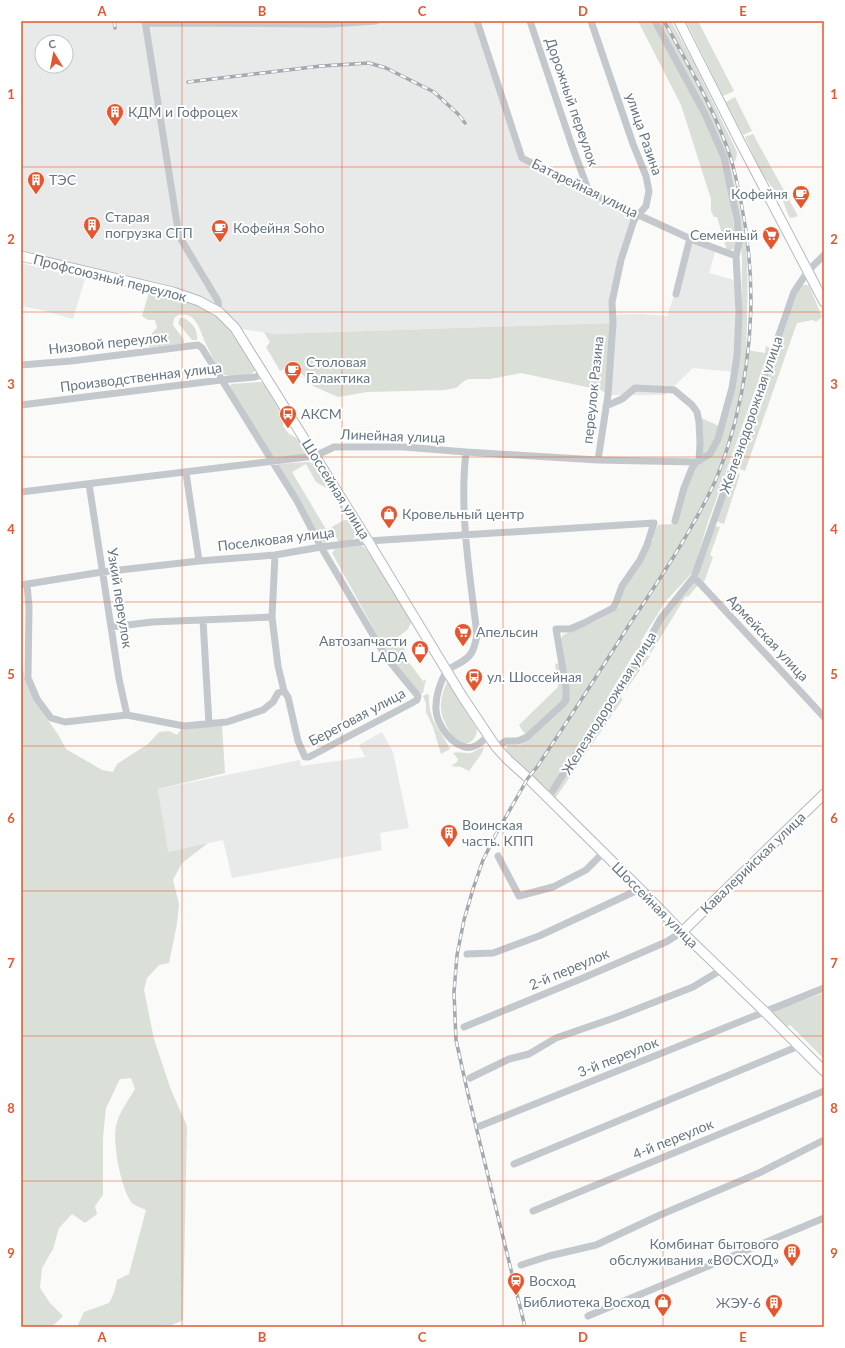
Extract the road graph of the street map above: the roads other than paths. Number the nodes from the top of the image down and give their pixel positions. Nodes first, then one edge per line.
1 (376, 21) edge
2 (477, 21) edge
3 (530, 21) edge
4 (591, 21) edge
5 (655, 21) edge
6 (679, 21) edge
7 (145, 22) edge
8 (241, 22) edge
9 (589, 192) junction
10 (639, 214) junction
11 (690, 238) junction
12 (824, 254) edge
13 (21, 256) edge
14 (736, 256) junction
15 (808, 272) junction
16 (676, 294) dead end
17 (199, 301) joint
18 (824, 302) edge
19 (219, 312) junction
20 (613, 323) joint
21 (21, 365) edge
22 (264, 374) junction
23 (221, 380) junction
24 (21, 405) edge
25 (606, 406) junction
26 (466, 452) junction
27 (315, 456) junction
28 (598, 460) junction
29 (272, 461) junction
30 (698, 462) junction
31 (186, 473) junction
32 (90, 484) junction
33 (21, 492) edge
34 (675, 521) dead end
35 (465, 535) junction
36 (368, 541) junction
37 (321, 547) junction
38 (276, 555) junction
39 (199, 561) junction
40 (102, 572) junction
41 (694, 577) junction
42 (24, 585) edge
43 (272, 617) junction
44 (203, 620) junction
45 (111, 627) junction
46 (447, 671) junction
47 (284, 691) junction
48 (127, 715) junction
49 (824, 716) edge
50 (209, 724) junction
51 (488, 736) junction
52 (496, 747) junction
53 (824, 794) edge
54 (548, 798) junction
55 (603, 853) junction
56 (498, 856) dead end
57 (640, 889) junction
58 (682, 932) junction
59 (467, 954) dead end
60 (721, 970) junction
61 (824, 988) edge
62 (765, 1012) junction
63 (464, 1027) dead end
64 (799, 1046) junction
65 (824, 1071) edge
66 (470, 1078) dead end
67 (824, 1091) edge
68 (480, 1126) dead end
69 (824, 1140) edge
70 (514, 1164) dead end
71 (532, 1211) dead end
72 (824, 1218) edge
73 (521, 1266) dead end
74 (588, 1316) dead end

1 - 8 street
2 - 9 street, Батарейная улица
3 - 9 street, Дорожный переулок
4 - 10 street, улица Разина
5 - 14 street, Железнодорожная улица
6 - 15 main road
7 - 8 street
7 - 19 street, Шоссейная улица
9 - 10 street, Батарейная улица
10 - 11 street, Батарейная улица
10 - 20 street, улица Разина
11 - 14 street, Батарейная улица
11 - 16 street
12 - 15 street, Железнодорожная улица
13 - 17 main road, Профсоюзный переулок
14 - 30 street, Железнодорожная улица
15 - 18 main road
15 - 41 street, Железнодорожная улица
17 - 19 main road, Шоссейная улица
19 - 22 main road, Шоссейная улица
20 - 25 street, переулок Разина
21 - 23 street, Низовой переулок
22 - 23 street, Производственная улица
22 - 27 main road, Шоссейная улица
23 - 24 street, Производственная улица
23 - 29 street
25 - 28 street, переулок Разина
25 - 30 street
26 - 27 street, Линейная улица
26 - 28 street, Линейная улица
26 - 35 street
27 - 29 street, Линейная улица
27 - 36 main road, Шоссейная улица
28 - 30 street, Линейная улица
29 - 31 street, Линейная улица
29 - 37 street
30 - 34 street, Железнодорожная улица
31 - 32 street, Линейная улица
31 - 39 street
32 - 33 street, Линейная улица
32 - 40 street, Узкий переулок
35 - 36 street, Поселковая улица
35 - 46 street
35 - 52 street, Поселковая улица
36 - 37 street, Поселковая улица
36 - 46 main road, Шоссейная улица
37 - 38 street, Поселковая улица
37 - 47 street, Береговая улица
38 - 39 street, Поселковая улица
38 - 43 street
39 - 40 street, Поселковая улица
40 - 42 street, Поселковая улица
40 - 45 street, Узкий переулок
41 - 49 street, Армейская улица
41 - 54 street, Железнодорожная улица
42 - 48 street
43 - 44 street
43 - 47 street
44 - 45 street
44 - 50 street
45 - 48 street, Узкий переулок
46 - 51 main road, Шоссейная улица
46 - 51 street
47 - 50 street
48 - 50 street
51 - 52 main road, Шоссейная улица
52 - 54 main road, Шоссейная улица
53 - 58 main road, Кавалерийская улица
54 - 55 main road, Шоссейная улица
55 - 56 street
55 - 57 main road, Шоссейная улица
57 - 58 main road, Шоссейная улица
57 - 59 street
58 - 60 main road, Шоссейная улица
58 - 63 street, 2-й переулок
60 - 62 main road, Шоссейная улица
60 - 66 street
61 - 62 street, 3-й переулок
62 - 64 main road, Шоссейная улица
62 - 68 street, 3-й переулок
64 - 65 main road, Шоссейная улица
64 - 70 street
67 - 71 street, 4-й переулок
69 - 73 street
72 - 74 street

